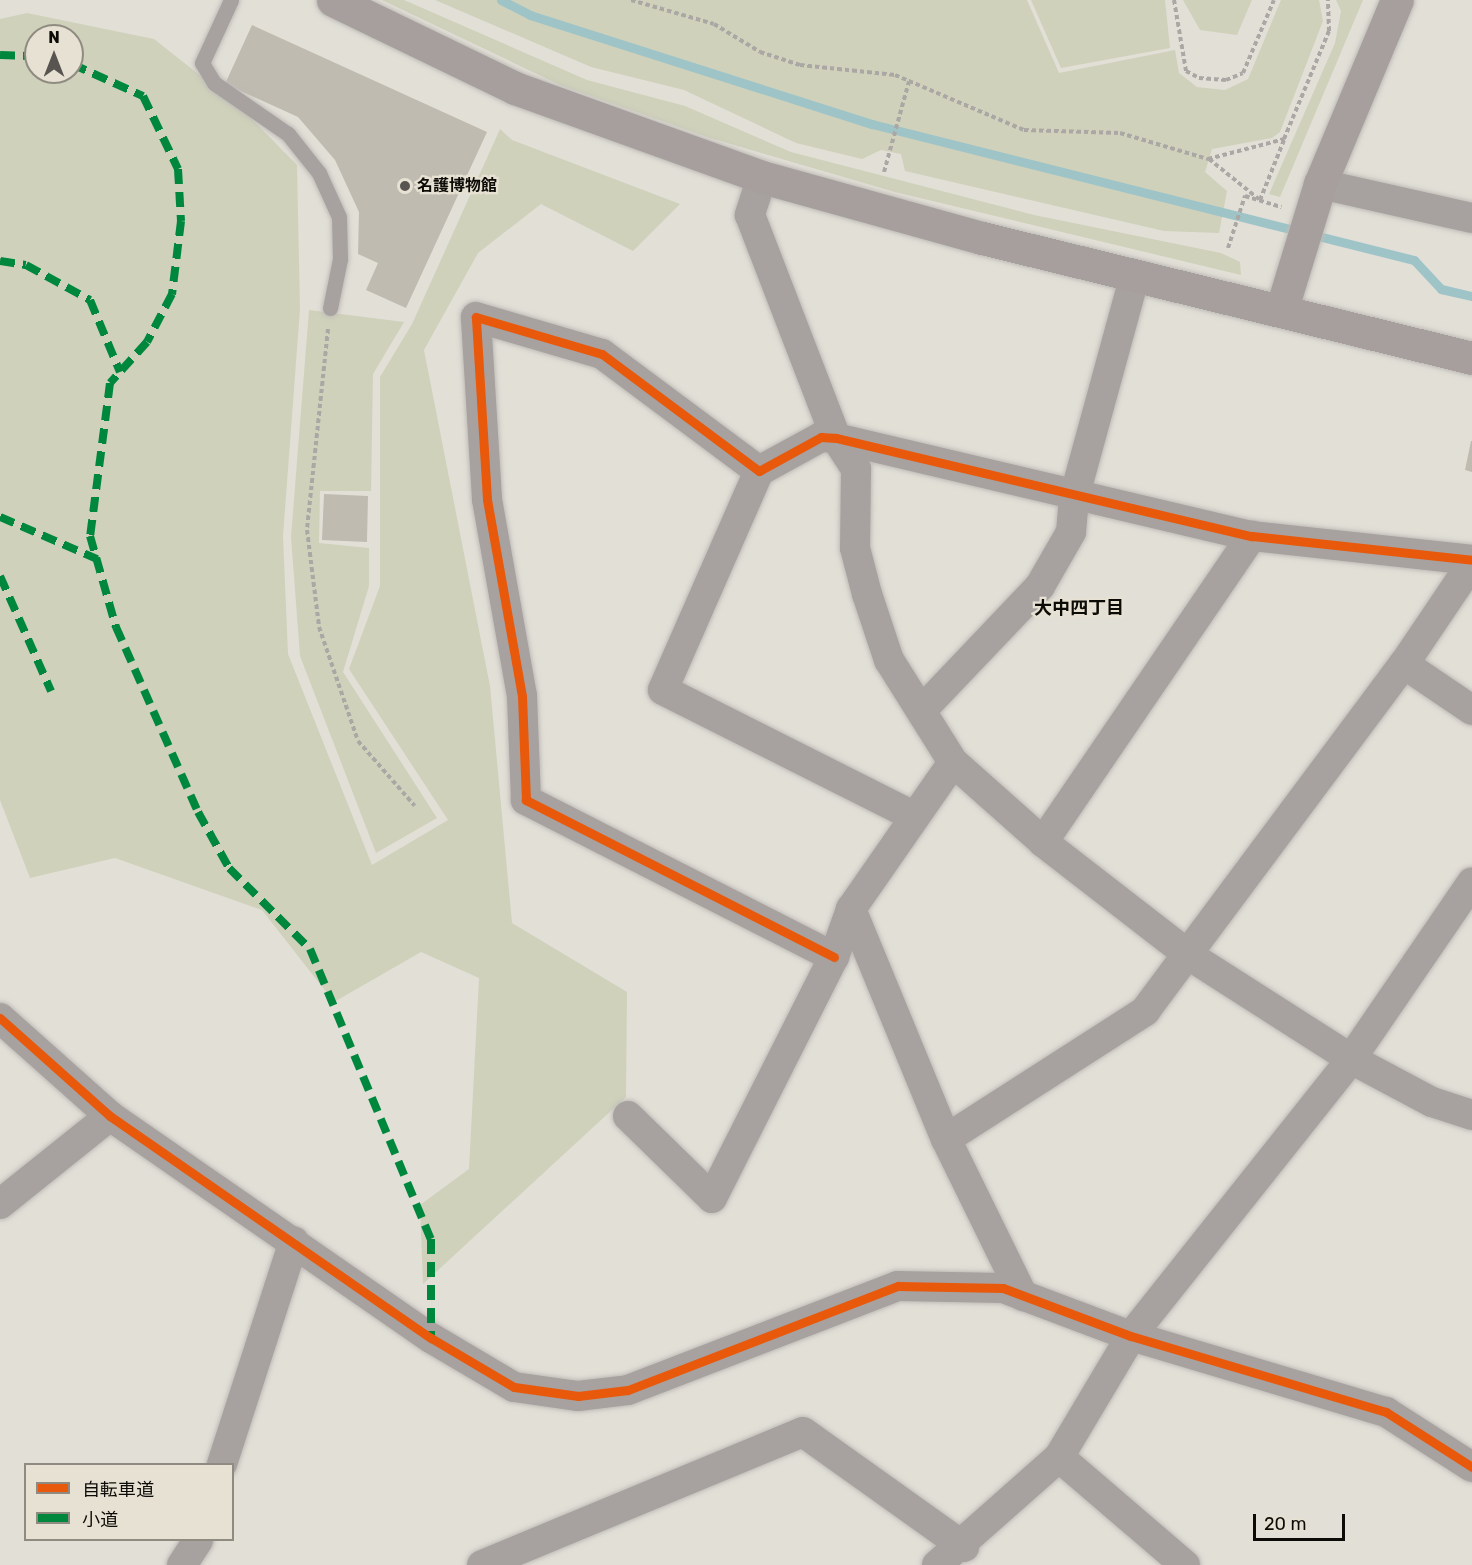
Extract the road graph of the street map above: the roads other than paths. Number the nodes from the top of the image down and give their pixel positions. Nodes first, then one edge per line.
1 (231, 0) edge
2 (333, 0) edge
3 (1397, 0) edge
4 (762, 177) junction
5 (1306, 200) junction
6 (1472, 218) edge
7 (1135, 275) junction
8 (330, 308) road end
9 (1282, 308) junction
10 (1472, 358) edge
11 (836, 438) junction
12 (759, 471) junction
13 (1074, 498) junction
14 (1252, 536) junction
15 (1472, 562) edge
16 (1404, 664) junction
17 (922, 710) junction
18 (1472, 710) edge
19 (952, 762) junction
20 (913, 816) junction
21 (1043, 842) junction
22 (1472, 882) edge
23 (851, 909) junction
24 (1190, 956) junction
25 (834, 957) junction
26 (0, 1018) edge
27 (1351, 1059) junction
28 (110, 1116) junction
29 (628, 1116) dead end
30 (1472, 1116) edge
31 (946, 1140) junction
32 (3, 1198) edge
33 (294, 1241) junction
34 (1023, 1296) junction
35 (1131, 1336) junction
36 (1059, 1457) junction
37 (222, 1463) edge
38 (1472, 1467) edge
39 (197, 1541) edge
40 (964, 1546) junction
41 (182, 1565) edge
42 (482, 1565) edge
43 (938, 1565) edge
44 (1185, 1565) edge

1 - 8 lane
2 - 4 street
3 - 5 street
4 - 7 street
4 - 11 street
5 - 6 street
5 - 9 street
7 - 9 street
7 - 13 street
9 - 10 street
11 - 12 street
11 - 13 street
11 - 17 street
12 - 20 street
12 - 25 street
13 - 14 street
13 - 17 street
14 - 15 street
14 - 21 street
15 - 16 street
16 - 18 street
16 - 24 street
17 - 19 street
19 - 20 street
19 - 21 street
20 - 23 street
21 - 24 street
22 - 27 street
23 - 25 street
23 - 31 street
24 - 27 street
24 - 31 street
25 - 29 street
26 - 28 street
27 - 30 street
27 - 35 street
28 - 32 street
28 - 33 street
31 - 34 street
33 - 34 street
33 - 37 street
34 - 35 street
35 - 36 street
35 - 38 street
36 - 40 street
36 - 44 street
39 - 41 street
40 - 42 street
40 - 43 street

